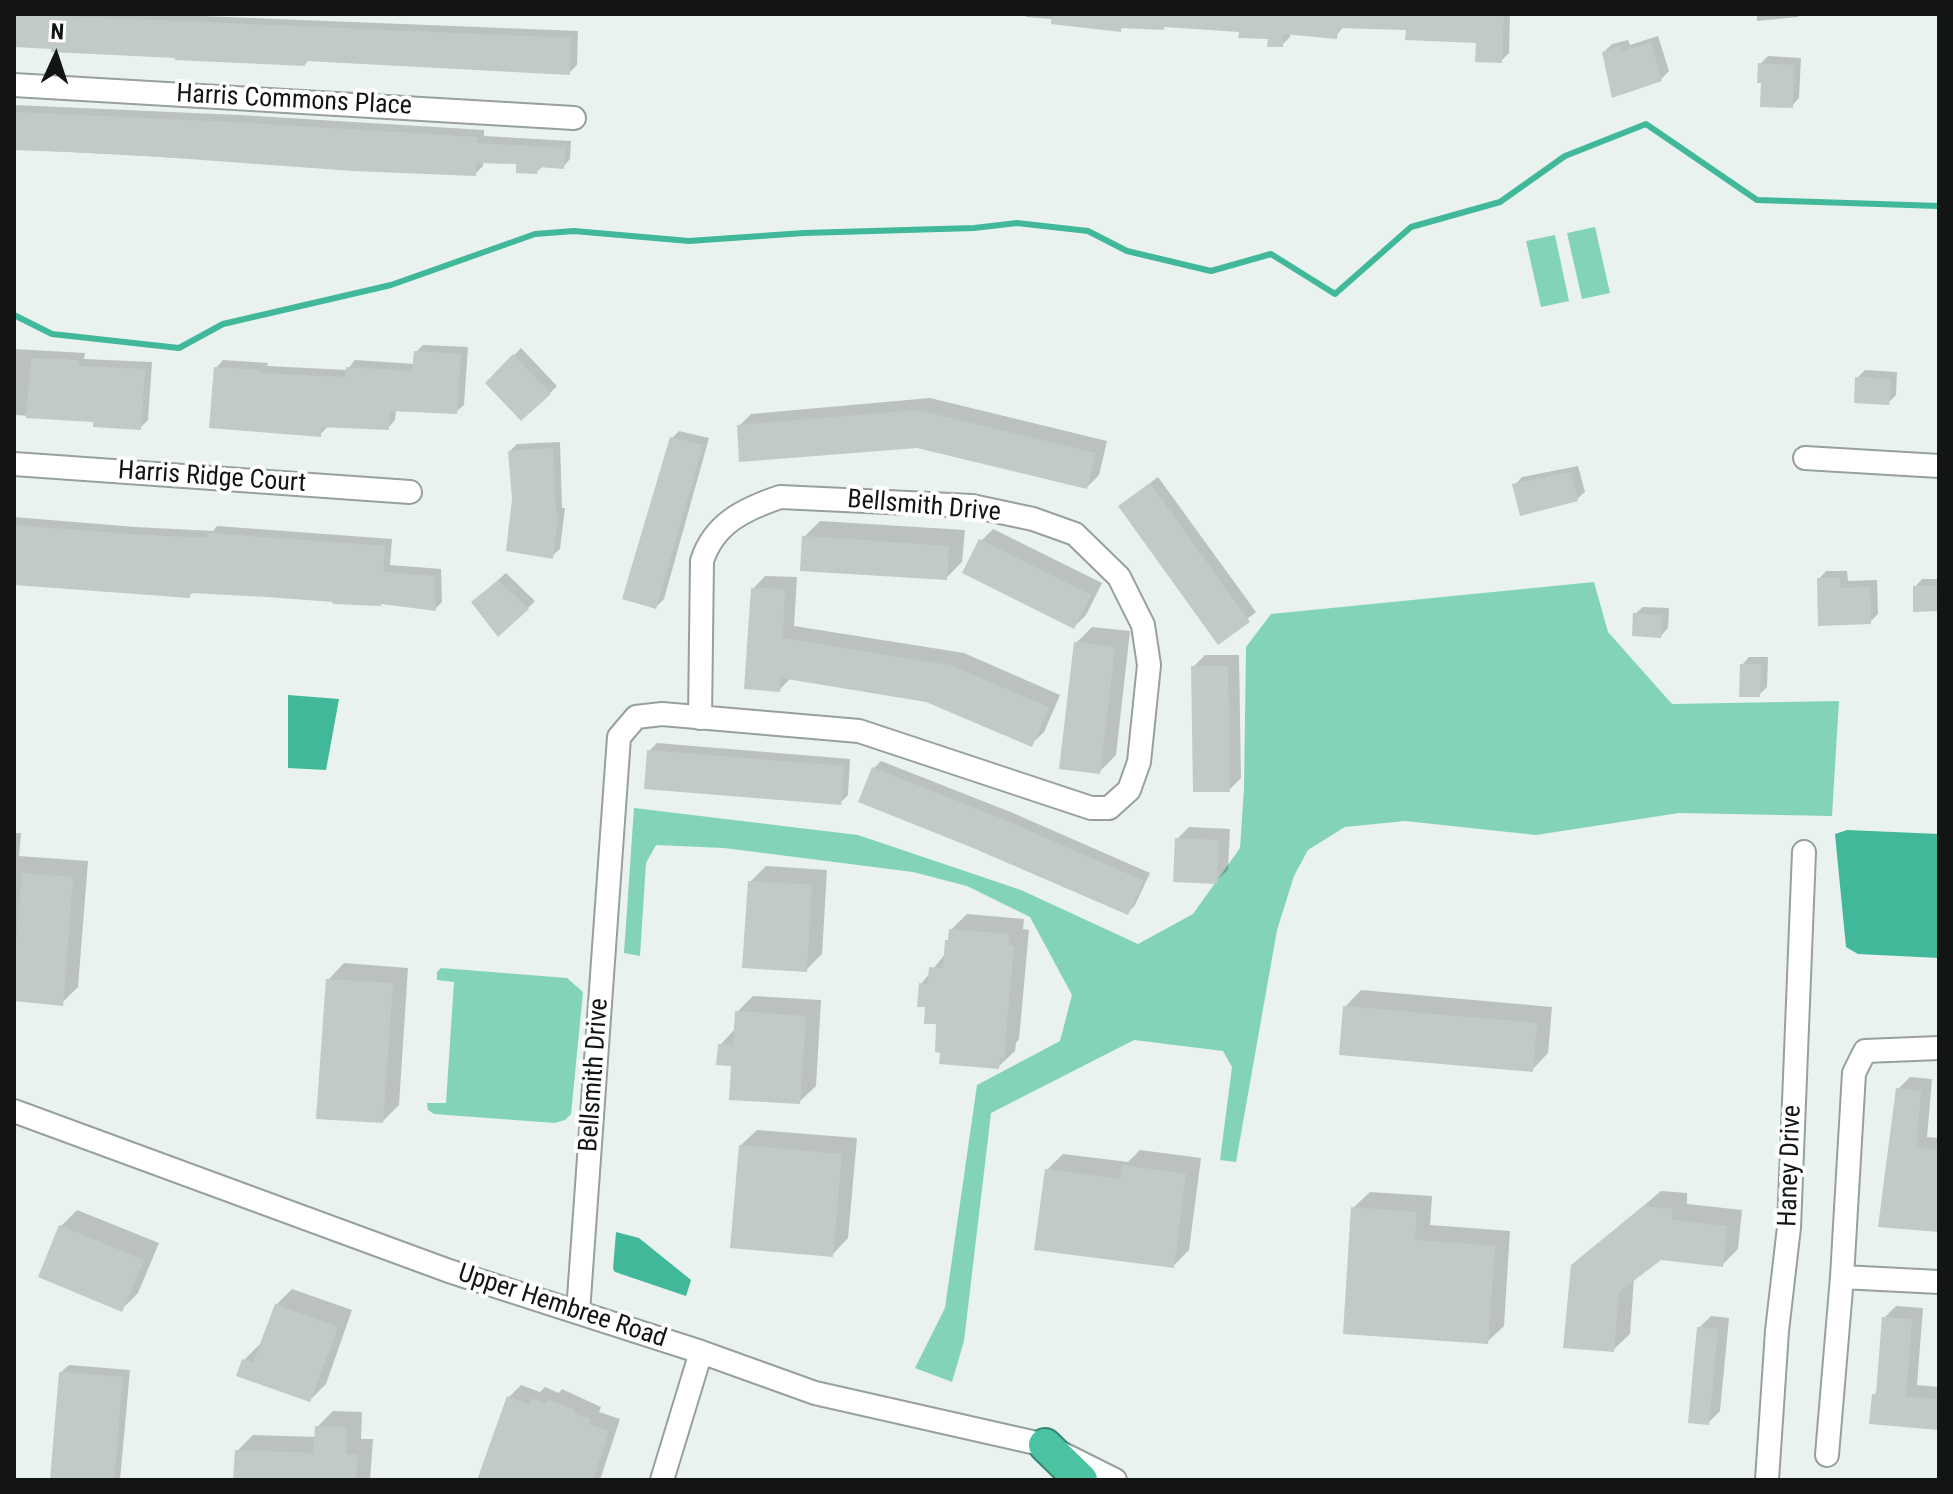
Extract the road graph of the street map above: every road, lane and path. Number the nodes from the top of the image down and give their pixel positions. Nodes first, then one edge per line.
1 (14, 85) edge
2 (574, 118) dead end
3 (1805, 458) dead end
4 (14, 464) edge
5 (1939, 466) edge
6 (410, 492) dead end
7 (700, 718) junction
8 (1804, 852) dead end
9 (1939, 1048) edge
10 (14, 1111) edge
11 (1842, 1277) junction
12 (1939, 1282) edge
13 (578, 1312) junction
14 (701, 1352) junction
15 (1045, 1445) junction
16 (1827, 1455) dead end
17 (662, 1480) edge
18 (1081, 1480) edge
19 (1115, 1480) edge
20 (1767, 1480) edge

1 - 2 street, Harris Commons Place
3 - 5 street
4 - 6 street, Harris Ridge Court
7 - 7 street, Bellsmith Drive
7 - 13 street, Bellsmith Drive
8 - 20 street, Haney Drive
9 - 11 street
10 - 13 street, Upper Hembree Road
11 - 12 street
11 - 16 street
13 - 14 street, Upper Hembree Road
14 - 15 street, Upper Hembree Road
14 - 17 street
15 - 18 highway
15 - 19 street, Upper Hembree Road

